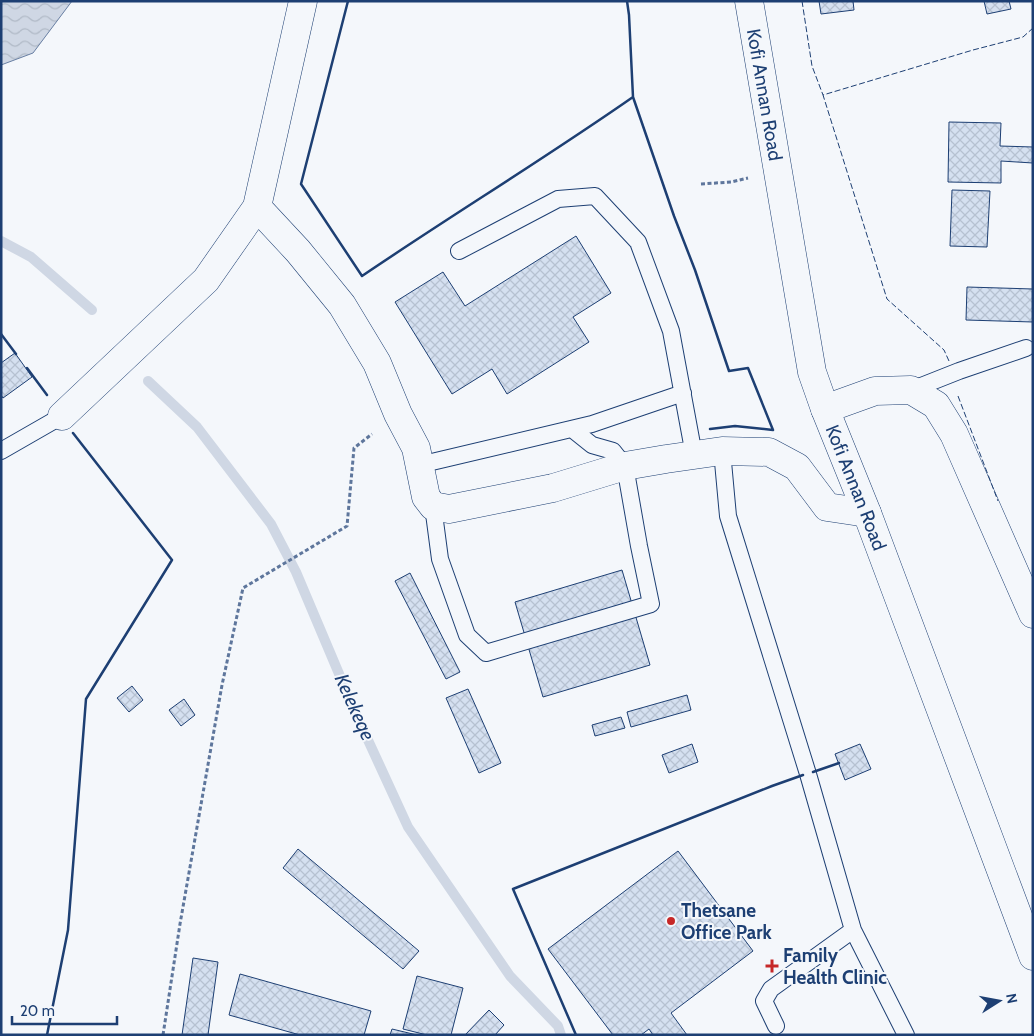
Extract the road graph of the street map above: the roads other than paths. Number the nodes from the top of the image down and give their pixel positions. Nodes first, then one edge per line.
1 (303, 1) edge
2 (749, 1) edge
3 (257, 207) junction
4 (459, 251) dead end
5 (1026, 348) dead end
6 (911, 390) junction
7 (683, 393) junction
8 (825, 410) junction
9 (62, 416) joint
10 (572, 429) junction
11 (1, 451) edge
12 (722, 451) junction
13 (694, 455) junction
14 (419, 465) junction
15 (625, 466) junction
16 (433, 506) junction
17 (867, 512) junction
18 (1033, 614) edge
19 (853, 930) junction
20 (1033, 956) edge
21 (776, 1026) dead end
22 (906, 1035) edge

1 - 3 street
2 - 8 street, Kofi Annan Road
3 - 9 street
3 - 14 street
4 - 7 lane
5 - 6 lane
6 - 8 street
6 - 18 street
7 - 10 lane
7 - 13 lane
8 - 17 street, Kofi Annan Road
9 - 11 lane
10 - 14 lane
10 - 15 lane
12 - 13 street
12 - 17 street
12 - 19 lane
13 - 15 street
14 - 16 street
15 - 16 street
15 - 16 lane
17 - 20 street, Kofi Annan Road
19 - 21 lane
19 - 22 lane

